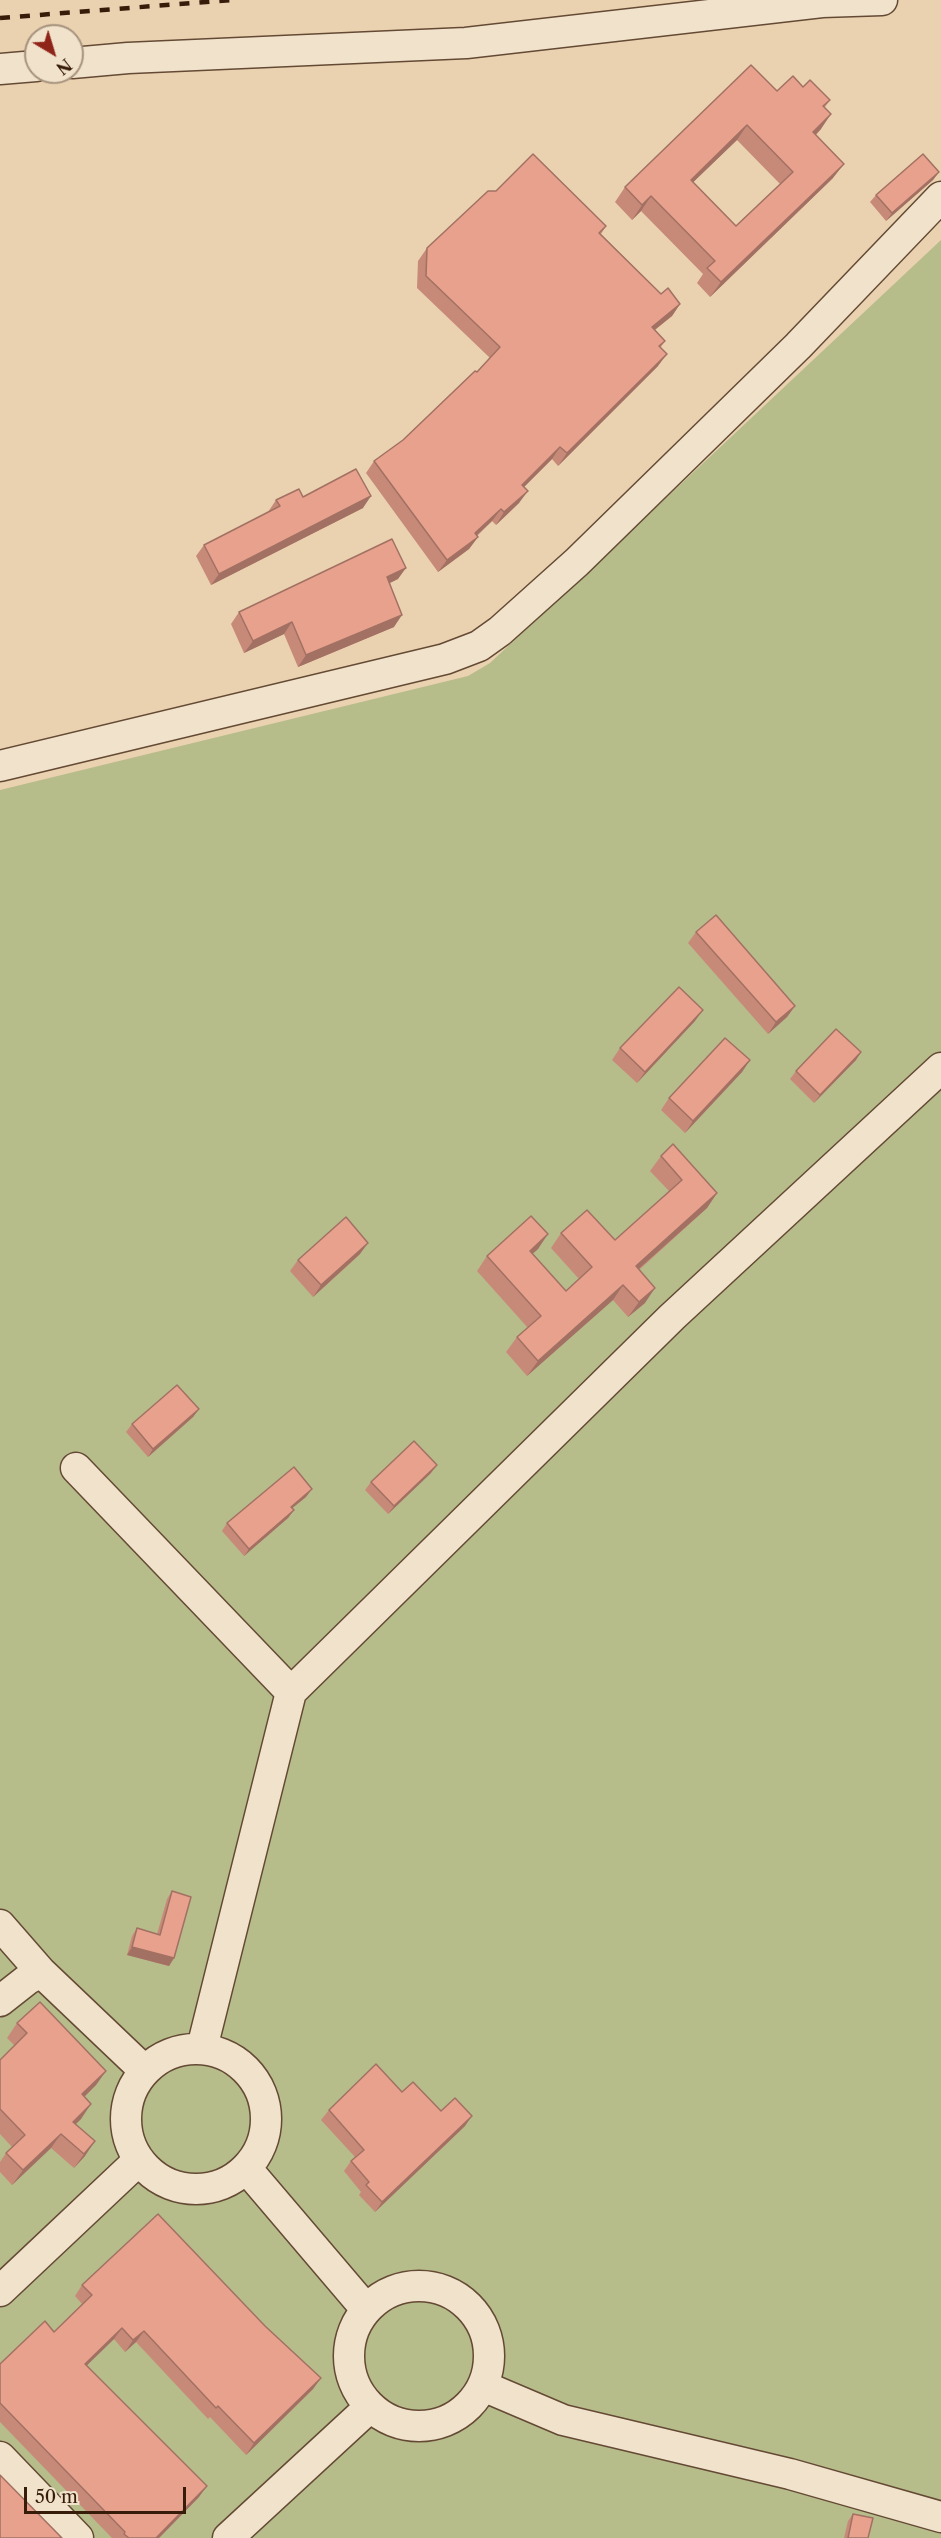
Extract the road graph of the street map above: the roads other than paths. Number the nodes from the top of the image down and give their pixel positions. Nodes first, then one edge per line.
1 (882, 0) edge
2 (84, 62) edge
3 (24, 67) edge
4 (0, 69) edge
5 (941, 197) edge
6 (0, 766) edge
7 (941, 1068) edge
8 (76, 1468) dead end
9 (291, 1692) junction
10 (0, 1925) edge
11 (41, 1972) junction
12 (0, 2001) edge
13 (202, 2048) junction
14 (145, 2071) junction
15 (138, 2161) junction
16 (246, 2168) junction
17 (0, 2291) edge
18 (366, 2309) junction
19 (483, 2386) junction
20 (370, 2407) junction
21 (0, 2457) edge
22 (941, 2517) edge
23 (78, 2538) edge
24 (228, 2538) edge

1 - 2 street
3 - 4 street
5 - 6 street
7 - 9 street
8 - 9 street
9 - 13 street
10 - 11 street
11 - 12 street
11 - 14 street
13 - 14 street
13 - 16 street
14 - 15 street
15 - 16 street
15 - 17 street
16 - 18 street
18 - 19 street
18 - 20 street
19 - 20 street
19 - 22 street
20 - 24 street
21 - 23 street

